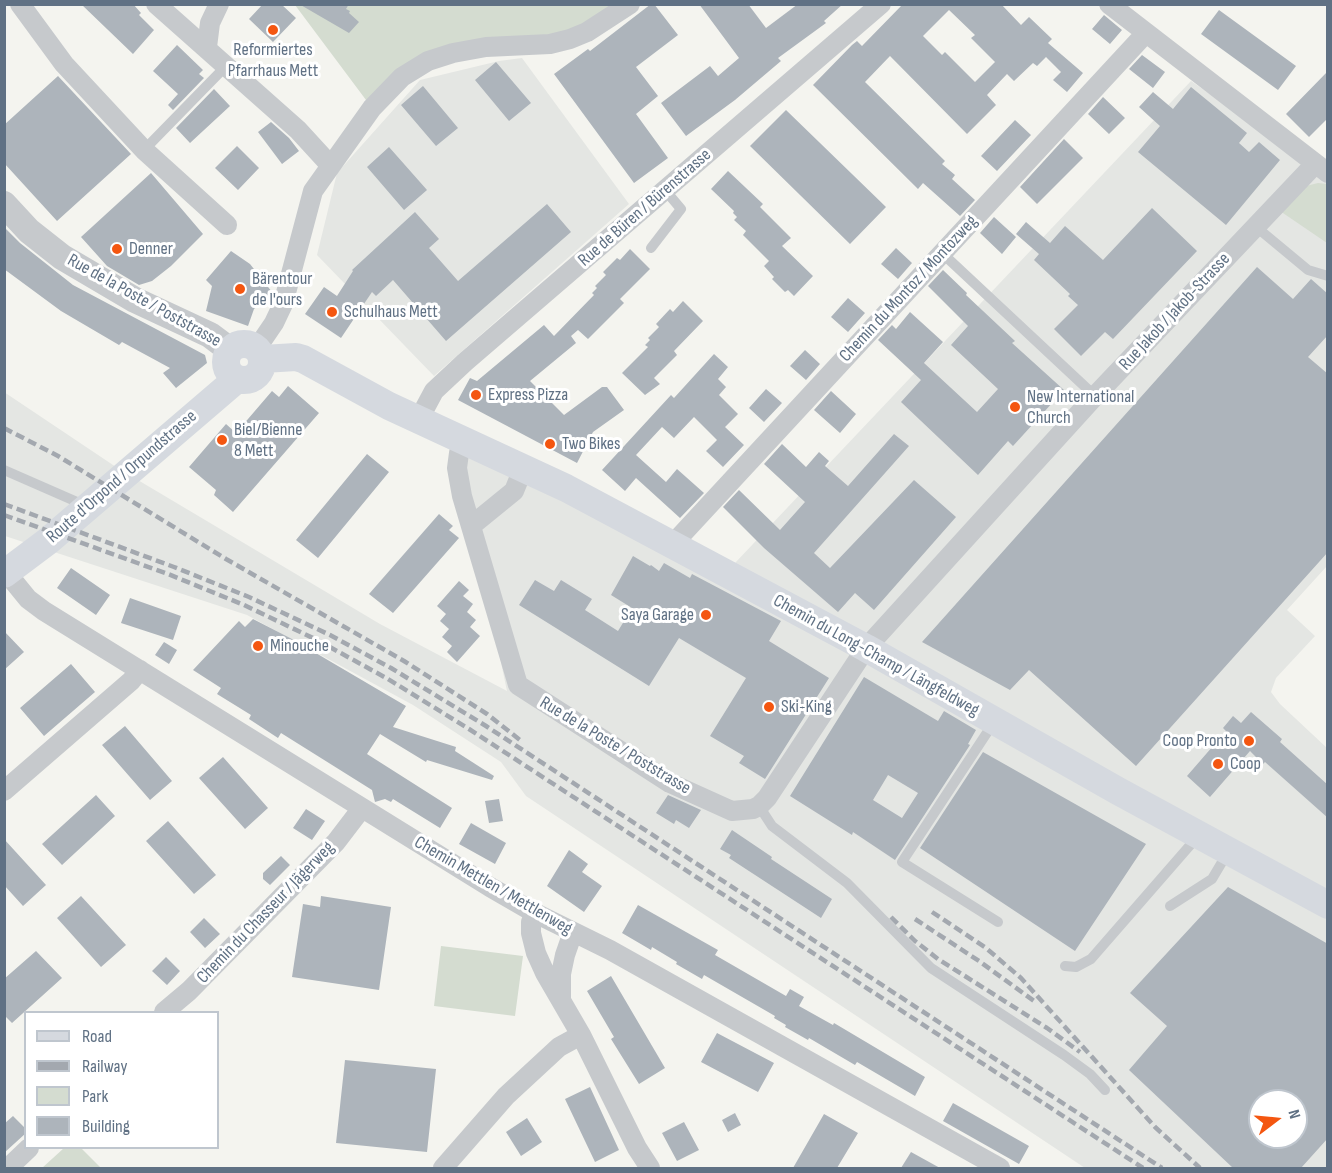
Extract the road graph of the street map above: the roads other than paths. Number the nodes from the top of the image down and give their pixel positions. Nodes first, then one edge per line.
1 (20, 4) edge
2 (156, 4) edge
3 (219, 4) edge
4 (630, 4) edge
5 (881, 4) edge
6 (1110, 4) edge
7 (1145, 34) junction
8 (207, 47) junction
9 (227, 65) junction
10 (144, 150) junction
11 (331, 166) junction
12 (1321, 169) edge
13 (665, 190) junction
14 (4, 204) edge
15 (227, 225) dead end
16 (1255, 226) junction
17 (651, 248) dead end
18 (942, 253) junction
19 (1328, 276) edge
20 (250, 353) junction
21 (1095, 396) junction
22 (419, 419) junction
23 (464, 439) junction
24 (523, 469) junction
25 (4, 470) edge
26 (88, 506) junction
27 (471, 526) junction
28 (672, 544) junction
29 (5, 573) edge
30 (866, 648) junction
31 (140, 670) junction
32 (994, 722) junction
33 (4, 791) edge
34 (759, 806) junction
35 (362, 808) junction
36 (1199, 835) junction
37 (1228, 851) junction
38 (1325, 899) edge
39 (1170, 906) dead end
40 (535, 913) junction
41 (998, 922) dead end
42 (573, 932) junction
43 (1065, 966) dead end
44 (561, 999) junction
45 (165, 1011) edge
46 (581, 1035) junction
47 (1105, 1089) dead end
48 (28, 1149) edge
49 (8, 1168) edge
50 (443, 1168) edge
51 (650, 1168) edge
52 (1000, 1168) edge

1 - 10 street
2 - 8 street
3 - 8 street
4 - 11 street
5 - 13 street, Rue de Büren / Bürenstrasse
6 - 7 street
7 - 12 street
7 - 18 street, Chemin du Montoz / Montozweg
8 - 9 street
9 - 10 lane
9 - 11 street
10 - 15 street
11 - 20 street
12 - 16 street, Rue Jakob / Jakob-Strasse
13 - 17 lane
13 - 22 street, Rue de Büren / Bürenstrasse
14 - 20 street, Rue de la Poste / Poststrasse
16 - 19 lane
16 - 21 street, Rue Jakob / Jakob-Strasse
18 - 21 lane
18 - 28 street, Chemin du Montoz / Montozweg
20 - 22 main road
20 - 26 main road, Route d'Orpond / Orpundstrasse
21 - 30 street, Rue Jakob / Jakob-Strasse
22 - 23 main road, Chemin du Long-Champ / Längfeldweg
23 - 24 main road, Chemin du Long-Champ / Längfeldweg
23 - 27 street, Rue de la Poste / Poststrasse
24 - 27 street
24 - 28 main road, Chemin du Long-Champ / Längfeldweg
25 - 26 lane
26 - 29 main road, Route d'Orpond / Orpundstrasse
27 - 34 street, Rue de la Poste / Poststrasse
28 - 30 main road, Chemin du Long-Champ / Längfeldweg
29 - 31 street, Chemin Mettlen / Mettlenweg
30 - 32 main road, Chemin du Long-Champ / Längfeldweg
30 - 34 street
31 - 33 street
31 - 35 street, Chemin Mettlen / Mettlenweg
32 - 36 main road, Chemin du Long-Champ / Längfeldweg
32 - 41 lane
34 - 47 lane
35 - 40 street, Chemin Mettlen / Mettlenweg
35 - 45 street, Chemin du Chasseur / Jägerweg
36 - 37 main road, Chemin du Long-Champ / Längfeldweg
36 - 43 lane
37 - 38 main road, Chemin du Long-Champ / Längfeldweg
37 - 39 lane
40 - 42 street, Chemin Mettlen / Mettlenweg
40 - 44 street
42 - 44 street
42 - 52 street, Chemin Mettlen / Mettlenweg
44 - 46 street
46 - 50 street
46 - 51 street
48 - 49 street

